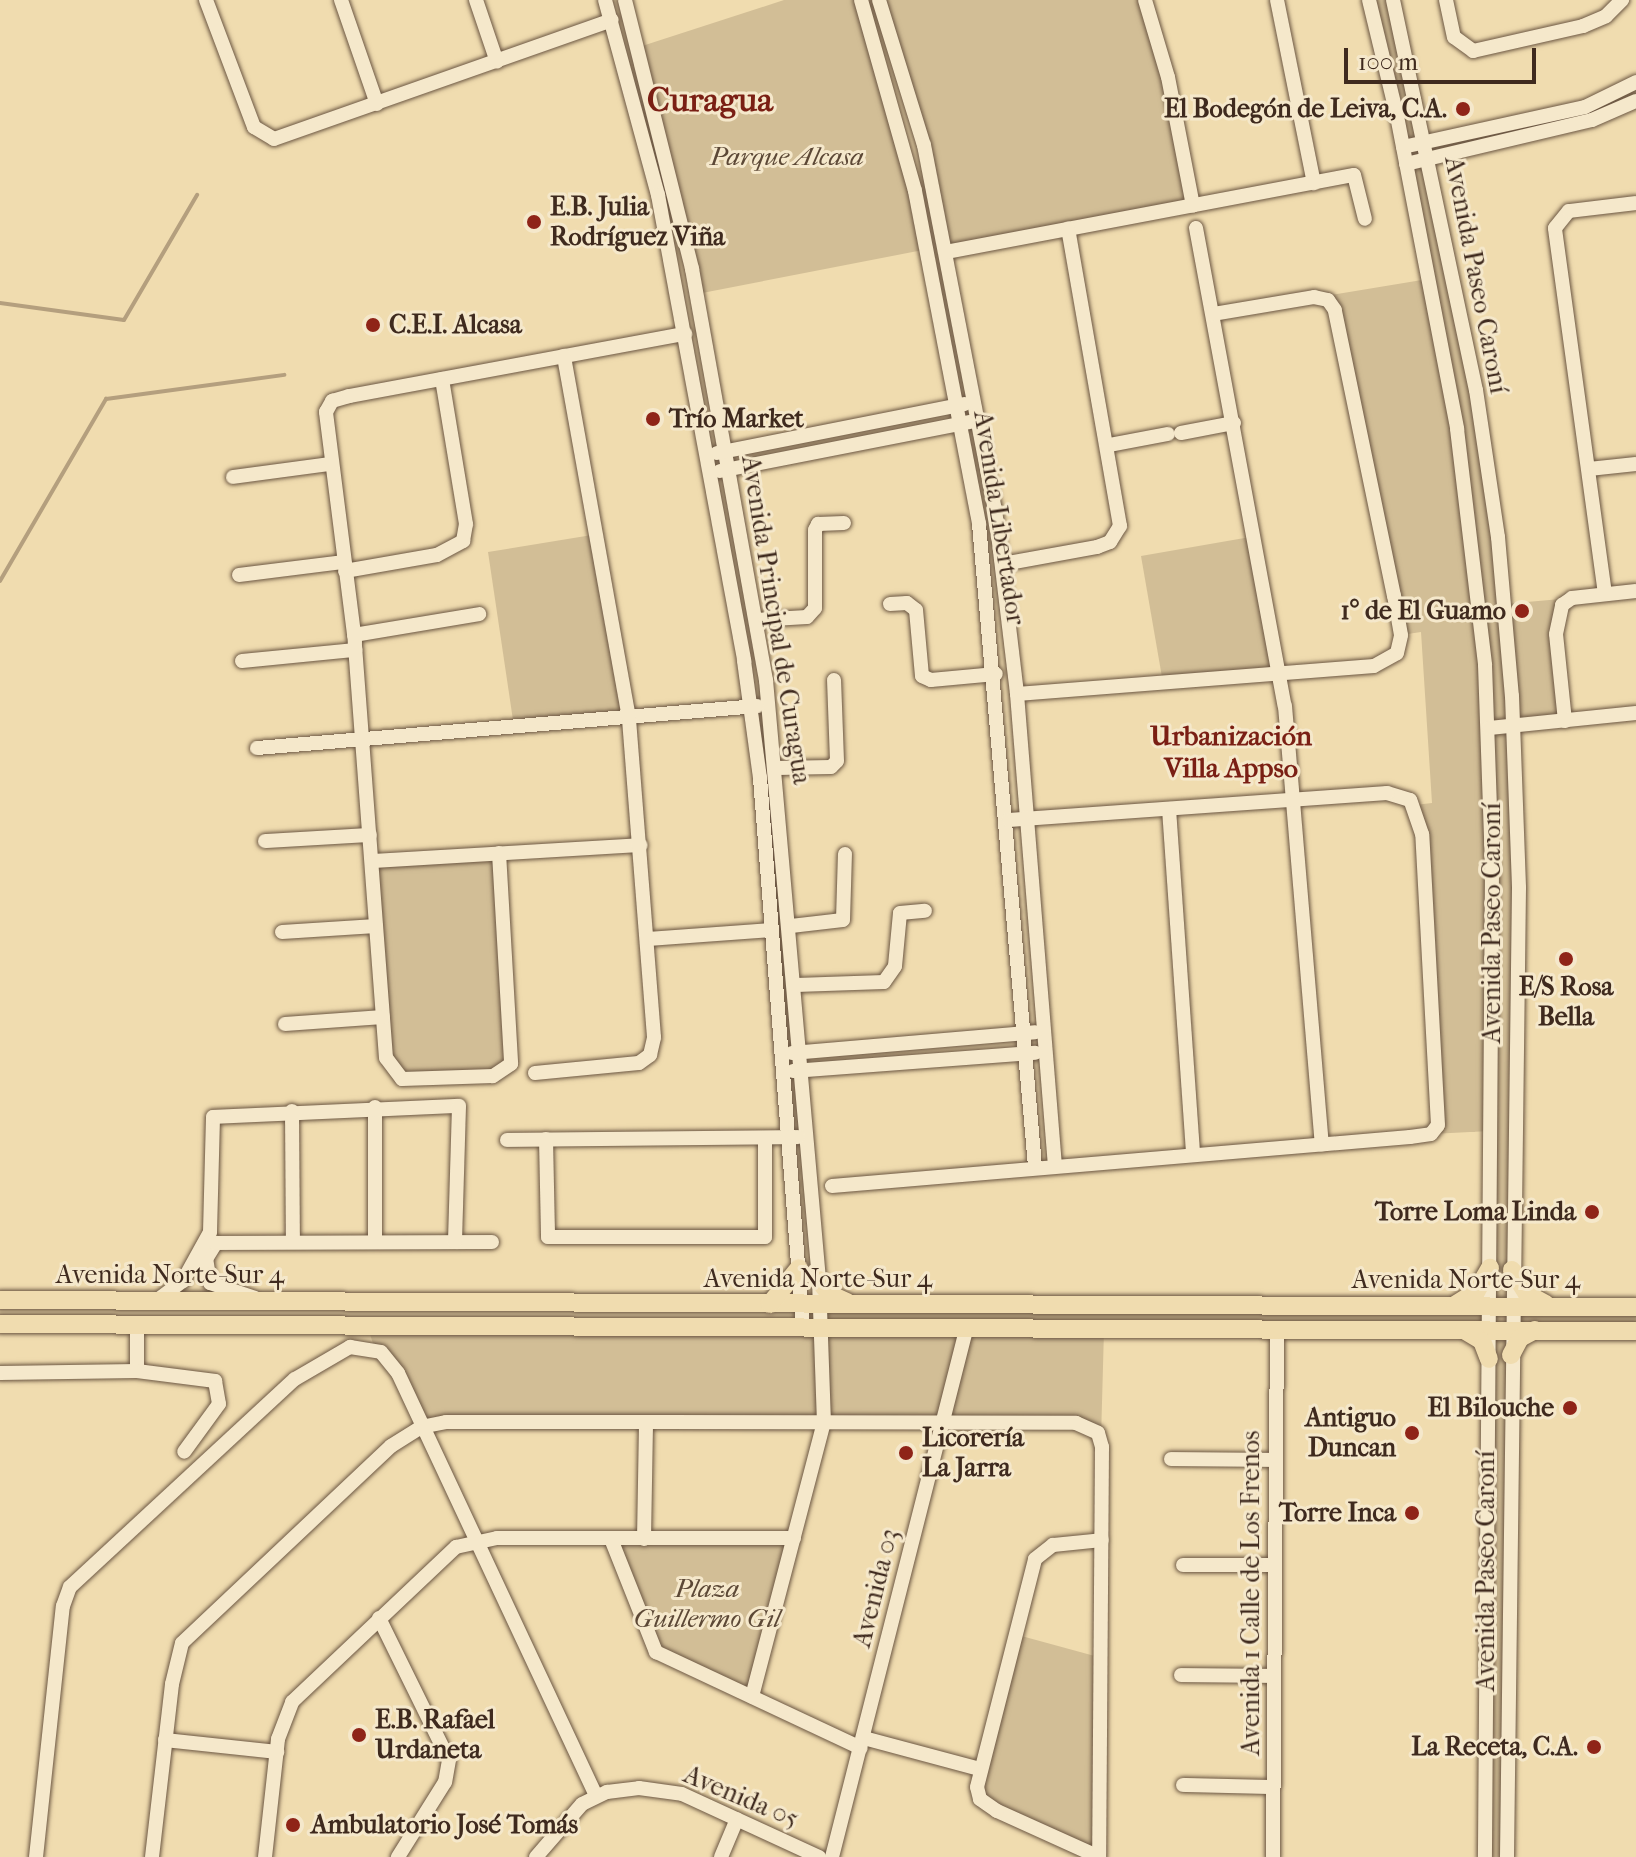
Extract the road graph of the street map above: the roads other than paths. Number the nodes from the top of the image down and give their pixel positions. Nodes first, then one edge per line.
1 (206, 0) edge
2 (341, 0) edge
3 (476, 0) edge
4 (605, 0) edge
5 (625, 0) edge
6 (861, 0) edge
7 (879, 0) edge
8 (1145, 0) edge
9 (1277, 0) edge
10 (1369, 0) edge
11 (1393, 0) edge
12 (1446, 0) edge
13 (1622, 0) edge
14 (612, 20) junction
15 (497, 62) junction
16 (1636, 82) edge
17 (1636, 101) edge
18 (377, 104) junction
19 (1425, 143) junction
20 (1403, 147) junction
21 (1428, 159) junction
22 (1406, 164) junction
23 (1314, 183) junction
24 (1636, 203) edge
25 (1193, 206) junction
26 (1365, 219) dead end
27 (1196, 228) dead end
28 (1068, 229) junction
29 (946, 252) junction
30 (1213, 314) junction
31 (685, 334) junction
32 (564, 356) junction
33 (442, 379) junction
34 (976, 402) junction
35 (958, 405) junction
36 (980, 420) junction
37 (1234, 423) junction
38 (961, 424) junction
39 (1109, 445) junction
40 (726, 452) junction
41 (708, 455) junction
42 (329, 464) junction
43 (1636, 464) edge
44 (729, 469) junction
45 (1589, 469) junction
46 (711, 473) junction
47 (233, 477) dead end
48 (844, 523) dead end
49 (1003, 564) junction
50 (344, 566) junction
51 (239, 575) dead end
52 (1636, 591) edge
53 (1605, 594) junction
54 (890, 604) dead end
55 (479, 614) dead end
56 (756, 620) junction
57 (354, 643) junction
58 (242, 661) dead end
59 (996, 674) junction
60 (1280, 675) junction
61 (834, 680) dead end
62 (1017, 694) junction
63 (770, 705) junction
64 (751, 706) junction
65 (1636, 713) edge
66 (629, 718) junction
67 (1565, 721) junction
68 (1514, 726) junction
69 (1489, 728) junction
70 (363, 740) junction
71 (257, 748) dead end
72 (777, 768) junction
73 (1293, 800) junction
74 (1169, 809) junction
75 (1027, 819) junction
76 (1009, 820) junction
77 (370, 835) junction
78 (265, 841) dead end
79 (641, 845) junction
80 (499, 853) junction
81 (845, 854) dead end
82 (372, 861) junction
83 (925, 911) dead end
84 (376, 926) junction
85 (791, 926) junction
86 (772, 930) junction
87 (282, 932) dead end
88 (648, 939) junction
89 (796, 985) junction
90 (383, 1017) junction
91 (285, 1024) dead end
92 (1043, 1031) junction
93 (1026, 1033) junction
94 (801, 1052) junction
95 (1045, 1052) junction
96 (1027, 1053) junction
97 (783, 1054) junction
98 (802, 1070) junction
99 (784, 1071) junction
100 (535, 1073) dead end
101 (375, 1107) junction
102 (292, 1111) junction
103 (789, 1137) junction
104 (807, 1137) junction
105 (765, 1138) junction
106 (546, 1139) junction
107 (507, 1140) dead end
108 (1322, 1144) junction
109 (1193, 1153) junction
110 (1055, 1165) junction
111 (1035, 1167) junction
112 (832, 1186) dead end
113 (293, 1241) junction
114 (375, 1241) junction
115 (455, 1242) junction
116 (492, 1242) dead end
117 (200, 1253) junction
118 (799, 1268) junction
119 (1490, 1268) junction
120 (1512, 1270) junction
121 (819, 1280) junction
122 (183, 1281) junction
123 (210, 1283) junction
124 (0, 1300) edge
125 (156, 1301) junction
126 (269, 1302) junction
127 (770, 1304) junction
128 (811, 1305) junction
129 (853, 1305) junction
130 (1453, 1306) junction
131 (1490, 1306) junction
132 (1511, 1306) junction
133 (1552, 1307) junction
134 (1636, 1307) edge
135 (0, 1324) edge
136 (137, 1325) junction
137 (367, 1326) junction
138 (803, 1328) junction
139 (822, 1328) junction
140 (966, 1330) junction
141 (1277, 1330) junction
142 (1464, 1330) junction
143 (1489, 1330) junction
144 (1512, 1330) junction
145 (1535, 1330) junction
146 (1636, 1331) edge
147 (375, 1349) junction
148 (1511, 1355) junction
149 (1489, 1359) junction
150 (137, 1371) junction
151 (0, 1373) edge
152 (646, 1422) junction
153 (824, 1422) junction
154 (943, 1422) junction
155 (421, 1427) junction
156 (184, 1452) dead end
157 (1171, 1459) dead end
158 (1276, 1460) junction
159 (794, 1538) junction
160 (611, 1539) junction
161 (644, 1539) junction
162 (474, 1540) junction
163 (1102, 1540) junction
164 (1183, 1565) dead end
165 (1275, 1565) junction
166 (379, 1618) junction
167 (1181, 1675) dead end
168 (1274, 1676) junction
169 (752, 1697) junction
170 (165, 1740) junction
171 (862, 1743) junction
172 (277, 1752) junction
173 (980, 1769) junction
174 (1183, 1785) dead end
175 (1273, 1787) junction
176 (596, 1796) junction
177 (737, 1819) junction
178 (36, 1857) edge
179 (152, 1857) edge
180 (265, 1857) edge
181 (398, 1857) edge
182 (536, 1857) edge
183 (721, 1857) edge
184 (819, 1857) edge
185 (832, 1857) edge
186 (1099, 1857) edge
187 (1273, 1857) edge
188 (1485, 1857) edge
189 (1507, 1857) edge

1 - 18 street
2 - 18 street
3 - 15 street
4 - 14 street, Avenida Principal de Curagua
5 - 40 street, Avenida Principal de Curagua
6 - 35 street, Avenida Libertador
7 - 29 street, Avenida Libertador
8 - 25 street
9 - 23 street
10 - 20 street, Avenida Paseo Caroní
11 - 19 street, Avenida Paseo Caroní
12 - 13 street
14 - 15 street
14 - 31 street, Avenida Principal de Curagua
15 - 18 street
16 - 19 street
17 - 21 street
19 - 20 street
19 - 21 street, Avenida Paseo Caroní
20 - 22 street, Avenida Paseo Caroní
21 - 22 street
21 - 68 street, Avenida Paseo Caroní
22 - 69 street, Avenida Paseo Caroní
23 - 25 street
23 - 26 street
24 - 45 street
25 - 28 street
27 - 30 street
28 - 29 street
28 - 39 street
29 - 34 street, Avenida Libertador
30 - 37 street
30 - 60 street
31 - 32 street
31 - 41 street, Avenida Principal de Curagua
32 - 33 street
32 - 66 street
33 - 42 street
33 - 50 street
34 - 35 street
34 - 36 street, Avenida Libertador
35 - 38 street, Avenida Libertador
35 - 40 street
36 - 38 street
36 - 49 street, Avenida Libertador
37 - 39 street
37 - 60 street
38 - 44 street
38 - 59 street, Avenida Libertador
39 - 49 street
40 - 41 street
40 - 44 street, Avenida Principal de Curagua
41 - 46 street, Avenida Principal de Curagua
42 - 47 street
42 - 50 street
43 - 45 street
44 - 46 street
44 - 56 street, Avenida Principal de Curagua
45 - 53 street
46 - 64 street, Avenida Principal de Curagua
48 - 56 street
49 - 62 street, Avenida Libertador
50 - 51 street
50 - 57 street
52 - 53 street
53 - 67 street
54 - 59 street
55 - 57 street
56 - 63 street, Avenida Principal de Curagua
57 - 58 street
57 - 70 street
59 - 76 street, Avenida Libertador
60 - 62 street
60 - 73 street
61 - 72 street
62 - 75 street, Avenida Libertador
63 - 64 street
63 - 72 street, Avenida Principal de Curagua
64 - 66 street
64 - 86 street, Avenida Principal de Curagua
65 - 67 street
66 - 70 street
66 - 79 street
67 - 68 street
68 - 69 street
68 - 120 street, Avenida Paseo Caroní
69 - 119 street, Avenida Paseo Caroní
70 - 71 street
70 - 77 street
72 - 85 street, Avenida Principal de Curagua
73 - 74 street
73 - 108 street
73 - 108 street
74 - 75 street
74 - 109 street
75 - 76 street
75 - 92 street, Avenida Libertador
76 - 93 street, Avenida Libertador
77 - 78 street
77 - 82 street
79 - 80 street
79 - 88 street
80 - 82 street
80 - 90 street
81 - 85 street
82 - 84 street
83 - 89 street
84 - 87 street
84 - 90 street
85 - 89 street, Avenida Principal de Curagua
86 - 88 street
86 - 97 street, Avenida Principal de Curagua
88 - 100 street
89 - 94 street, Avenida Principal de Curagua
90 - 91 street
92 - 93 street
92 - 95 street, Avenida Libertador
93 - 94 street
93 - 96 street, Avenida Libertador
94 - 97 street
94 - 98 street, Avenida Principal de Curagua
95 - 96 street
95 - 110 street, Avenida Libertador
96 - 98 street
96 - 111 street, Avenida Libertador
97 - 99 street, Avenida Principal de Curagua
98 - 99 street
98 - 104 street, Avenida Principal de Curagua
99 - 103 street, Avenida Principal de Curagua
101 - 102 street
101 - 114 street
101 - 115 street
102 - 113 street
102 - 117 street
103 - 104 street
103 - 105 street
103 - 118 street, Avenida Principal de Curagua
104 - 121 street, Avenida Principal de Curagua
105 - 106 street
105 - 106 street
106 - 107 street
108 - 109 street
109 - 110 street
110 - 111 street
111 - 112 street
113 - 114 street
113 - 117 street
114 - 115 street
115 - 116 street
117 - 122 street
117 - 123 street
118 - 127 main road
118 - 128 street, Avenida Principal de Curagua
119 - 130 main road
119 - 131 street, Avenida Paseo Caroní
120 - 132 street, Avenida Paseo Caroní
120 - 133 main road
121 - 128 street, Avenida Principal de Curagua
121 - 129 main road
122 - 123 street
122 - 125 street
123 - 126 street
124 - 125 main road, Avenida Norte-Sur 4
125 - 126 main road, Avenida Norte-Sur 4
126 - 127 main road, Avenida Norte-Sur 4
127 - 128 main road, Avenida Norte-Sur 4
128 - 129 main road, Avenida Norte-Sur 4
128 - 138 street
128 - 139 street
129 - 130 main road, Avenida Norte-Sur 4
130 - 131 main road, Avenida Norte-Sur 4
131 - 132 main road, Avenida Norte-Sur 4
131 - 143 street, Avenida Paseo Caroní
132 - 133 main road, Avenida Norte-Sur 4
132 - 144 street, Avenida Paseo Caroní
133 - 134 main road, Avenida Norte-Sur 4
135 - 136 main road, Avenida Norte-Sur 4
136 - 137 main road, Avenida Norte-Sur 4
136 - 150 street
137 - 138 main road, Avenida Norte-Sur 4
137 - 147 street
138 - 139 main road, Avenida Norte-Sur 4
139 - 140 main road, Avenida Norte-Sur 4
139 - 153 street
140 - 141 main road, Avenida Norte-Sur 4
140 - 154 street, Avenida 03
141 - 142 main road, Avenida Norte-Sur 4
141 - 158 street, Avenida 1 Calle de Los Frenos
142 - 143 main road, Avenida Norte-Sur 4
142 - 149 main road
143 - 144 main road, Avenida Norte-Sur 4
143 - 149 street, Avenida Paseo Caroní
144 - 145 main road, Avenida Norte-Sur 4
144 - 148 street, Avenida Paseo Caroní
145 - 146 main road, Avenida Norte-Sur 4
145 - 148 main road
147 - 155 street
147 - 178 street
148 - 189 street, Avenida Paseo Caroní
149 - 188 street, Avenida Paseo Caroní
150 - 151 street
150 - 156 street
152 - 153 street
152 - 155 street
152 - 161 street
153 - 154 street
153 - 159 street
154 - 163 street
154 - 171 street, Avenida 03
155 - 162 street
155 - 170 street
157 - 158 street
158 - 165 street, Avenida 1 Calle de Los Frenos
159 - 161 street
159 - 169 street
160 - 161 street
160 - 162 street
160 - 169 street
162 - 166 street
162 - 176 street
163 - 173 street
163 - 186 street
164 - 165 street
165 - 168 street, Avenida 1 Calle de Los Frenos
166 - 172 street
166 - 181 street
167 - 168 street
168 - 175 street, Avenida 1 Calle de Los Frenos
169 - 171 street
170 - 172 street
170 - 179 street
171 - 173 street
171 - 185 street, Avenida 03
172 - 180 street
173 - 186 street
174 - 175 street
175 - 187 street, Avenida 1 Calle de Los Frenos
176 - 177 street, Avenida 05
176 - 182 street
177 - 183 street
177 - 184 street, Avenida 05

